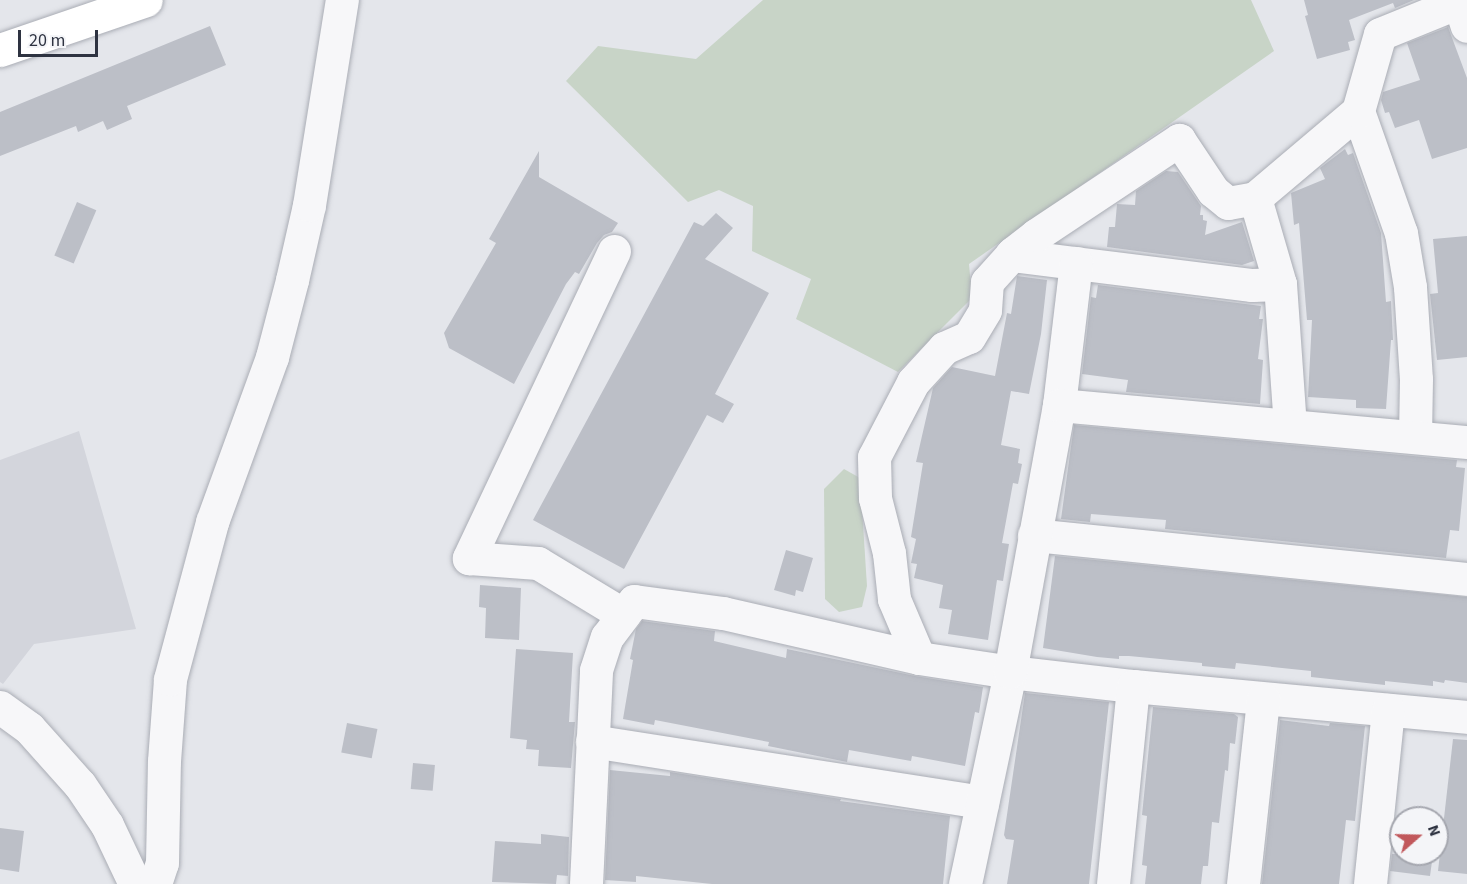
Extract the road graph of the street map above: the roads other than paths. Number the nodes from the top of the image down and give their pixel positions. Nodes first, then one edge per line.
1 (146, 0) edge
2 (342, 0) edge
3 (93, 9) edge
4 (1467, 26) edge
5 (0, 50) edge
6 (1358, 111) junction
7 (1255, 198) junction
8 (614, 251) dead end
9 (1011, 255) junction
10 (1076, 263) junction
11 (1280, 284) junction
12 (1059, 405) junction
13 (1290, 426) junction
14 (1415, 437) junction
15 (1467, 442) edge
16 (1034, 535) junction
17 (1467, 579) edge
18 (624, 615) junction
19 (919, 658) junction
20 (1010, 672) junction
21 (1133, 686) junction
22 (1263, 699) junction
23 (0, 707) edge
24 (1388, 710) junction
25 (1467, 717) edge
26 (592, 741) junction
27 (982, 802) junction
28 (135, 884) edge
29 (155, 884) edge
30 (586, 884) edge
31 (965, 884) edge
32 (1113, 884) edge
33 (1243, 884) edge
34 (1370, 884) edge

1 - 3 main road
2 - 29 street
3 - 5 main road
4 - 6 street
6 - 7 street
6 - 14 street
7 - 9 street
7 - 11 street
8 - 18 street
9 - 10 street
9 - 19 street
10 - 11 street
10 - 12 street
11 - 13 street
12 - 13 street
12 - 16 street
13 - 14 street
14 - 15 street
16 - 17 street
16 - 20 street
18 - 19 street
18 - 26 street
19 - 20 street
20 - 21 street
20 - 27 street
21 - 22 street
21 - 32 street
22 - 24 street
22 - 33 street
23 - 28 street
24 - 25 street
24 - 34 street
26 - 27 street
26 - 30 street
27 - 31 street

